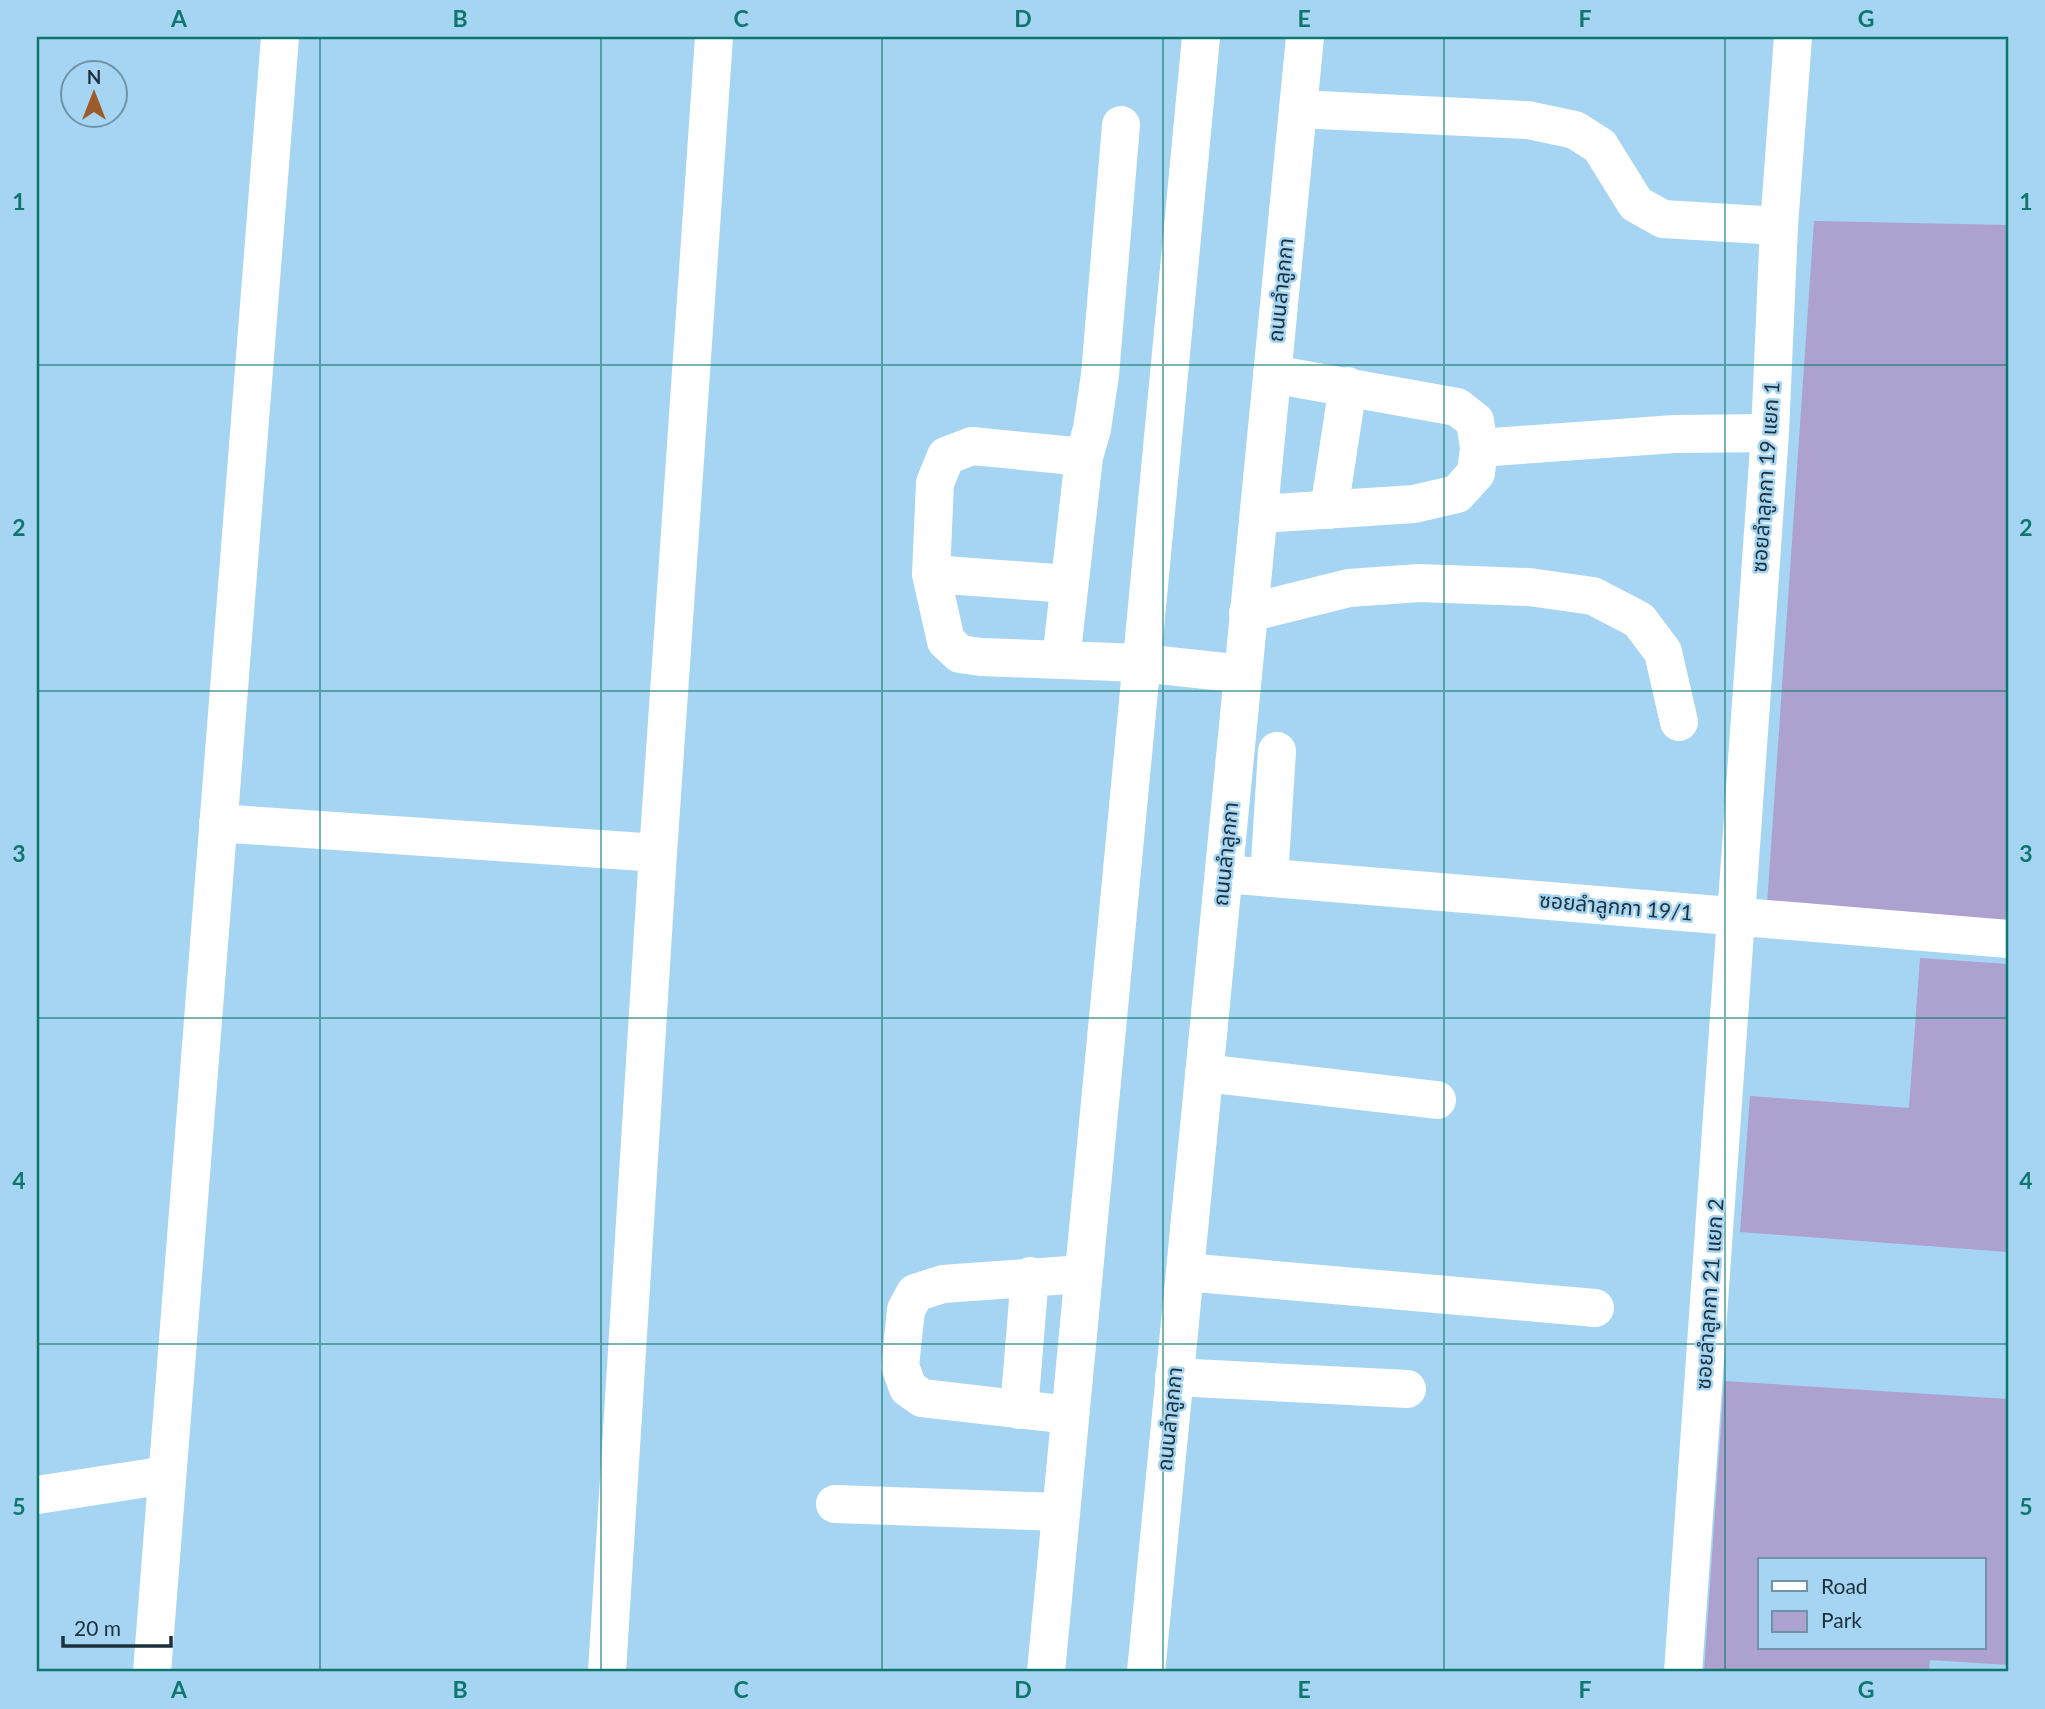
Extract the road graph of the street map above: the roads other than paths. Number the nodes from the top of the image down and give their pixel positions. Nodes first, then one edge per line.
1 (280, 37) edge
2 (714, 37) edge
3 (1201, 37) edge
4 (1305, 37) edge
5 (1793, 37) edge
6 (1298, 109) junction
7 (1121, 125) dead end
8 (1779, 226) junction
9 (1272, 374) junction
10 (1348, 386) junction
11 (1770, 433) junction
12 (1479, 449) junction
13 (1084, 457) junction
14 (1329, 510) junction
15 (1259, 514) junction
16 (931, 574) junction
17 (1069, 584) junction
18 (1248, 613) junction
19 (1062, 660) junction
20 (1141, 663) junction
21 (1243, 674) junction
22 (1679, 722) dead end
23 (1277, 751) dead end
24 (218, 823) junction
25 (658, 853) junction
26 (1224, 874) junction
27 (1269, 878) junction
28 (1736, 917) junction
29 (2008, 939) edge
30 (1204, 1073) junction
31 (1437, 1100) dead end
32 (1185, 1272) junction
33 (1083, 1274) junction
34 (1030, 1276) junction
35 (1595, 1308) dead end
36 (1174, 1377) junction
37 (1407, 1389) dead end
38 (1019, 1410) junction
39 (1070, 1415) junction
40 (167, 1475) junction
41 (37, 1495) edge
42 (835, 1504) dead end
43 (1061, 1512) junction
44 (152, 1672) edge
45 (607, 1672) edge
46 (1046, 1672) edge
47 (1146, 1672) edge
48 (1683, 1672) edge

1 - 24 street
2 - 25 street
3 - 20 street
4 - 6 street, ถนนลำลูกกา
5 - 8 street, ซอยลำลูกกา 19 แยก 1
6 - 8 street
6 - 9 street, ถนนลำลูกกา
7 - 13 street
8 - 11 street, ซอยลำลูกกา 19 แยก 1
9 - 10 street
9 - 15 street, ถนนลำลูกกา
10 - 12 street
10 - 14 street
11 - 12 street
11 - 28 street, ซอยลำลูกกา 19 แยก 1
12 - 14 street
13 - 16 street
13 - 17 street
14 - 15 street
15 - 18 street, ถนนลำลูกกา
16 - 17 street
16 - 19 street
17 - 19 street
18 - 21 street, ถนนลำลูกกา
18 - 22 street
19 - 20 street
20 - 21 street
20 - 33 street
21 - 26 street, ถนนลำลูกกา
23 - 27 street
24 - 25 street
24 - 40 street
25 - 45 street
26 - 27 street, ซอยลำลูกกา 19/1
26 - 30 street, ถนนลำลูกกา
27 - 28 street, ซอยลำลูกกา 19/1
28 - 29 street, ซอยลำลูกกา 19/1
28 - 48 street, ซอยลำลูกกา 21 แยก 2
30 - 31 street
30 - 32 street, ถนนลำลูกกา
32 - 35 street
32 - 36 street, ถนนลำลูกกา
33 - 34 street
33 - 39 street
34 - 38 street
34 - 38 street
36 - 37 street
36 - 47 street, ถนนลำลูกกา
38 - 39 street
39 - 43 street
40 - 41 street
40 - 44 street
42 - 43 street
43 - 46 street

